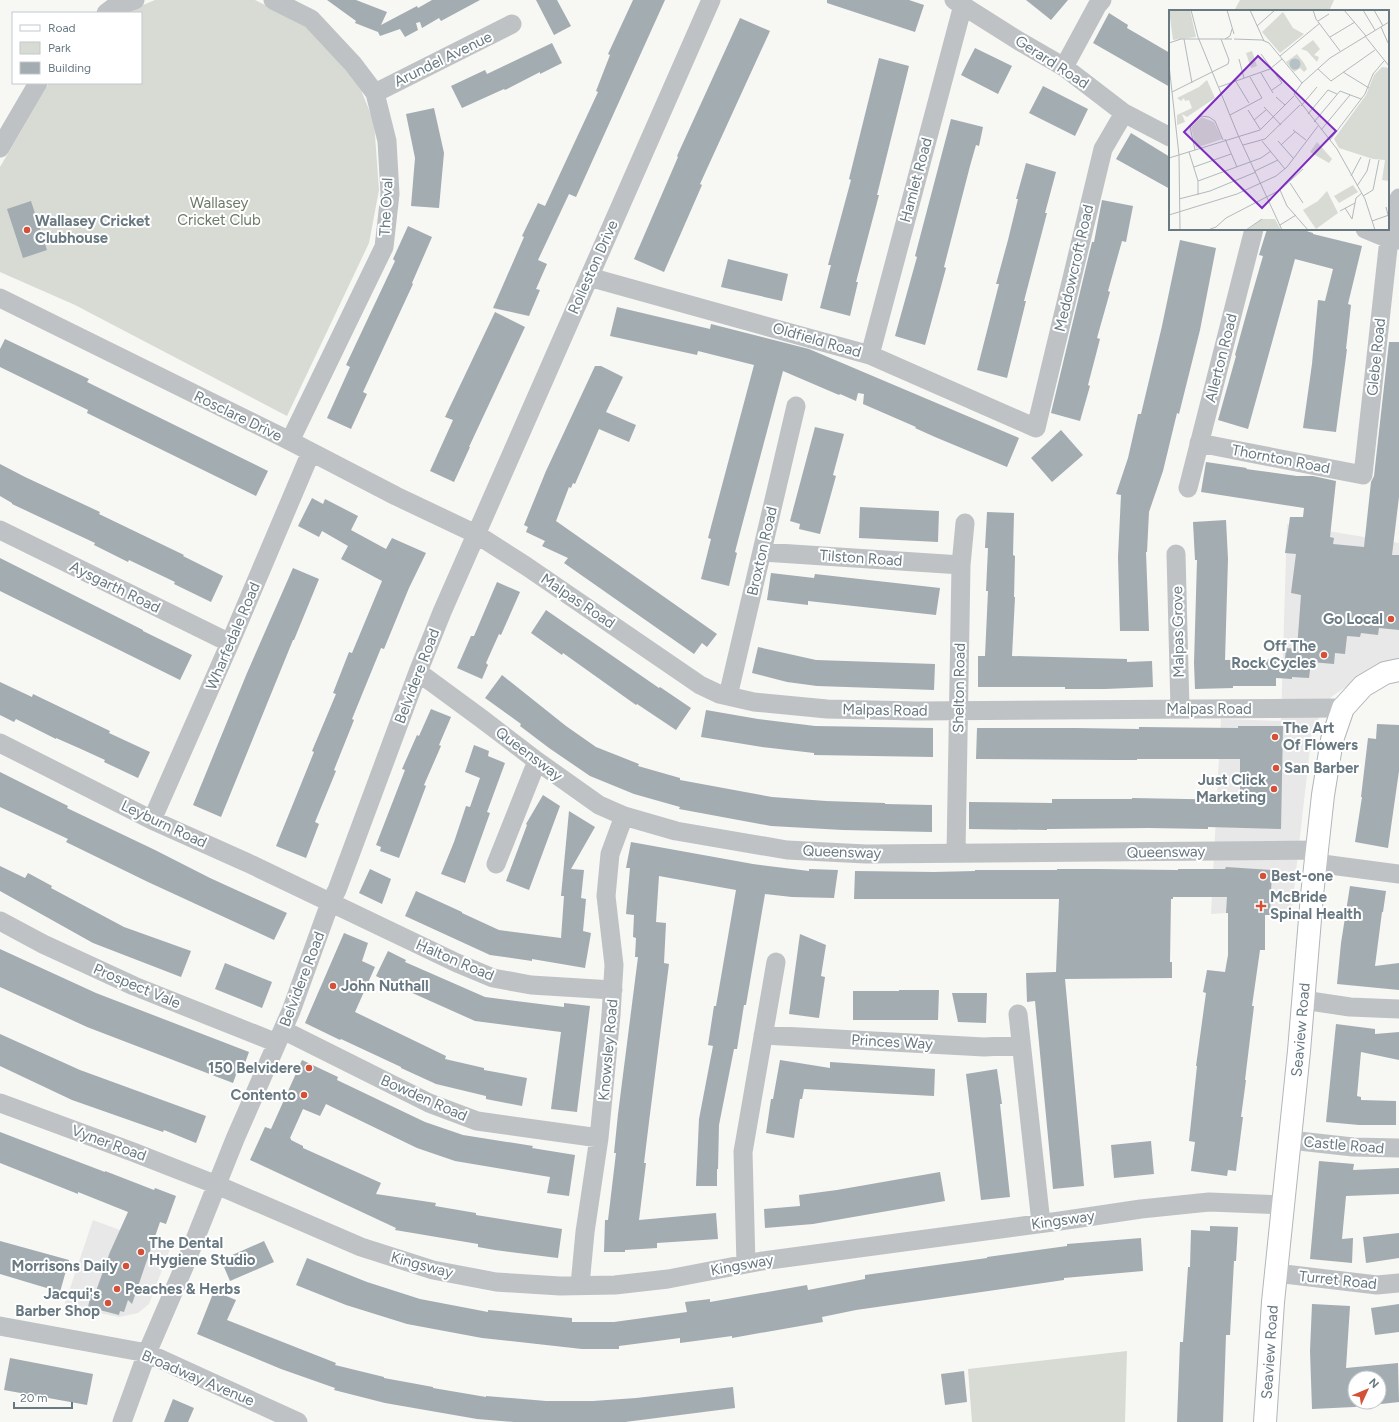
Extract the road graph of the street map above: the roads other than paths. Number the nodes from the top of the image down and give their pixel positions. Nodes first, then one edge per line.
1 (135, 0) edge
2 (273, 0) edge
3 (712, 0) edge
4 (1102, 0) edge
5 (958, 2) edge
6 (107, 12) edge
7 (512, 24) dead end
8 (1064, 67) junction
9 (37, 84) edge
10 (375, 93) junction
11 (1124, 113) junction
12 (1169, 136) edge
13 (0, 148) edge
14 (1399, 198) edge
15 (1254, 230) edge
16 (1368, 230) edge
17 (1394, 240) edge
18 (589, 277) junction
19 (0, 298) edge
20 (870, 355) junction
21 (796, 406) dead end
22 (1036, 428) joint
23 (290, 441) junction
24 (1199, 443) junction
25 (311, 452) junction
26 (1363, 475) joint
27 (1188, 488) dead end
28 (965, 523) dead end
29 (0, 530) edge
30 (476, 534) junction
31 (762, 552) junction
32 (1176, 554) dead end
33 (961, 565) junction
34 (230, 643) junction
35 (1399, 670) edge
36 (418, 672) junction
37 (728, 696) junction
38 (1343, 708) junction
39 (1180, 709) junction
40 (959, 711) junction
41 (0, 743) edge
42 (536, 762) junction
43 (624, 816) junction
44 (152, 820) junction
45 (956, 853) junction
46 (1316, 856) junction
47 (496, 864) dead end
48 (1399, 874) edge
49 (330, 903) junction
50 (0, 921) edge
51 (776, 962) dead end
52 (613, 990) junction
53 (1303, 1000) junction
54 (1399, 1009) edge
55 (1018, 1014) dead end
56 (763, 1035) junction
57 (280, 1036) junction
58 (1021, 1045) junction
59 (0, 1103) edge
60 (599, 1138) junction
61 (1290, 1140) junction
62 (1399, 1148) edge
63 (217, 1185) junction
64 (1283, 1205) junction
65 (1041, 1223) junction
66 (746, 1264) junction
67 (1276, 1274) junction
68 (1399, 1283) edge
69 (580, 1285) junction
70 (0, 1326) edge
71 (147, 1353) junction
72 (122, 1422) edge
73 (298, 1422) edge
74 (1265, 1422) edge

1 - 6 street
2 - 10 street, The Oval
3 - 18 street, Rolleston Drive
4 - 8 street
5 - 8 street, Gerard Road
5 - 20 street, Hamlet Road
7 - 10 street, Arundel Avenue
8 - 11 street, Gerard Road
9 - 13 street
10 - 23 street, The Oval
11 - 12 street, Gerard Road
11 - 22 street, Meddowcroft Road
14 - 17 street, Glebe Road
15 - 24 street, Allerton Road
16 - 17 street
17 - 26 street, Glebe Road
18 - 20 street, Oldfield Road
18 - 30 street, Rolleston Drive
19 - 23 street, Rosclare Drive
20 - 22 street, Oldfield Road
21 - 31 street, Broxton Road
23 - 25 street, Rosclare Drive
24 - 26 street, Thornton Road
24 - 27 street, Allerton Road
25 - 30 street, Rosclare Drive
25 - 34 street, Wharfedale Road
28 - 33 street, Shelton Road
29 - 34 street, Aysgarth Road
30 - 36 street, Belvidere Road
30 - 37 street, Malpas Road
31 - 33 street, Tilston Road
31 - 37 street, Broxton Road
32 - 39 street, Malpas Grove
33 - 40 street, Shelton Road
34 - 44 street, Wharfedale Road
35 - 38 street, Seaview Road
36 - 42 street, Queensway
36 - 49 street, Belvidere Road
37 - 40 street, Malpas Road
38 - 39 street, Malpas Road
38 - 46 street, Seaview Road
39 - 40 street, Malpas Road
40 - 45 street, Shelton Road
41 - 44 street, Leyburn Road
42 - 43 street, Queensway
42 - 47 street
43 - 45 street, Queensway
43 - 52 street, Knowsley Road
44 - 49 street, Leyburn Road
45 - 46 street, Queensway
46 - 48 street, Queensway
46 - 53 street, Seaview Road
49 - 52 street, Halton Road
49 - 57 street, Belvidere Road
50 - 57 street, Prospect Vale
51 - 56 street
52 - 60 street, Knowsley Road
53 - 54 street
53 - 61 street, Seaview Road
55 - 58 street
56 - 58 street, Princes Way
56 - 66 street
57 - 60 street, Bowden Road
57 - 63 street, Belvidere Road
58 - 65 street
59 - 63 street, Vyner Road
60 - 69 street, Knowsley Road
61 - 62 street, Castle Road
61 - 64 street, Seaview Road
63 - 69 street, Kingsway
63 - 71 street, Belvidere Road
64 - 65 street, Kingsway
64 - 67 street, Seaview Road
65 - 66 street, Kingsway
66 - 69 street, Kingsway
67 - 68 street, Turret Road
67 - 74 street, Seaview Road
70 - 71 street, Broadway Avenue
71 - 72 street, Belvidere Road
71 - 73 street, Broadway Avenue

